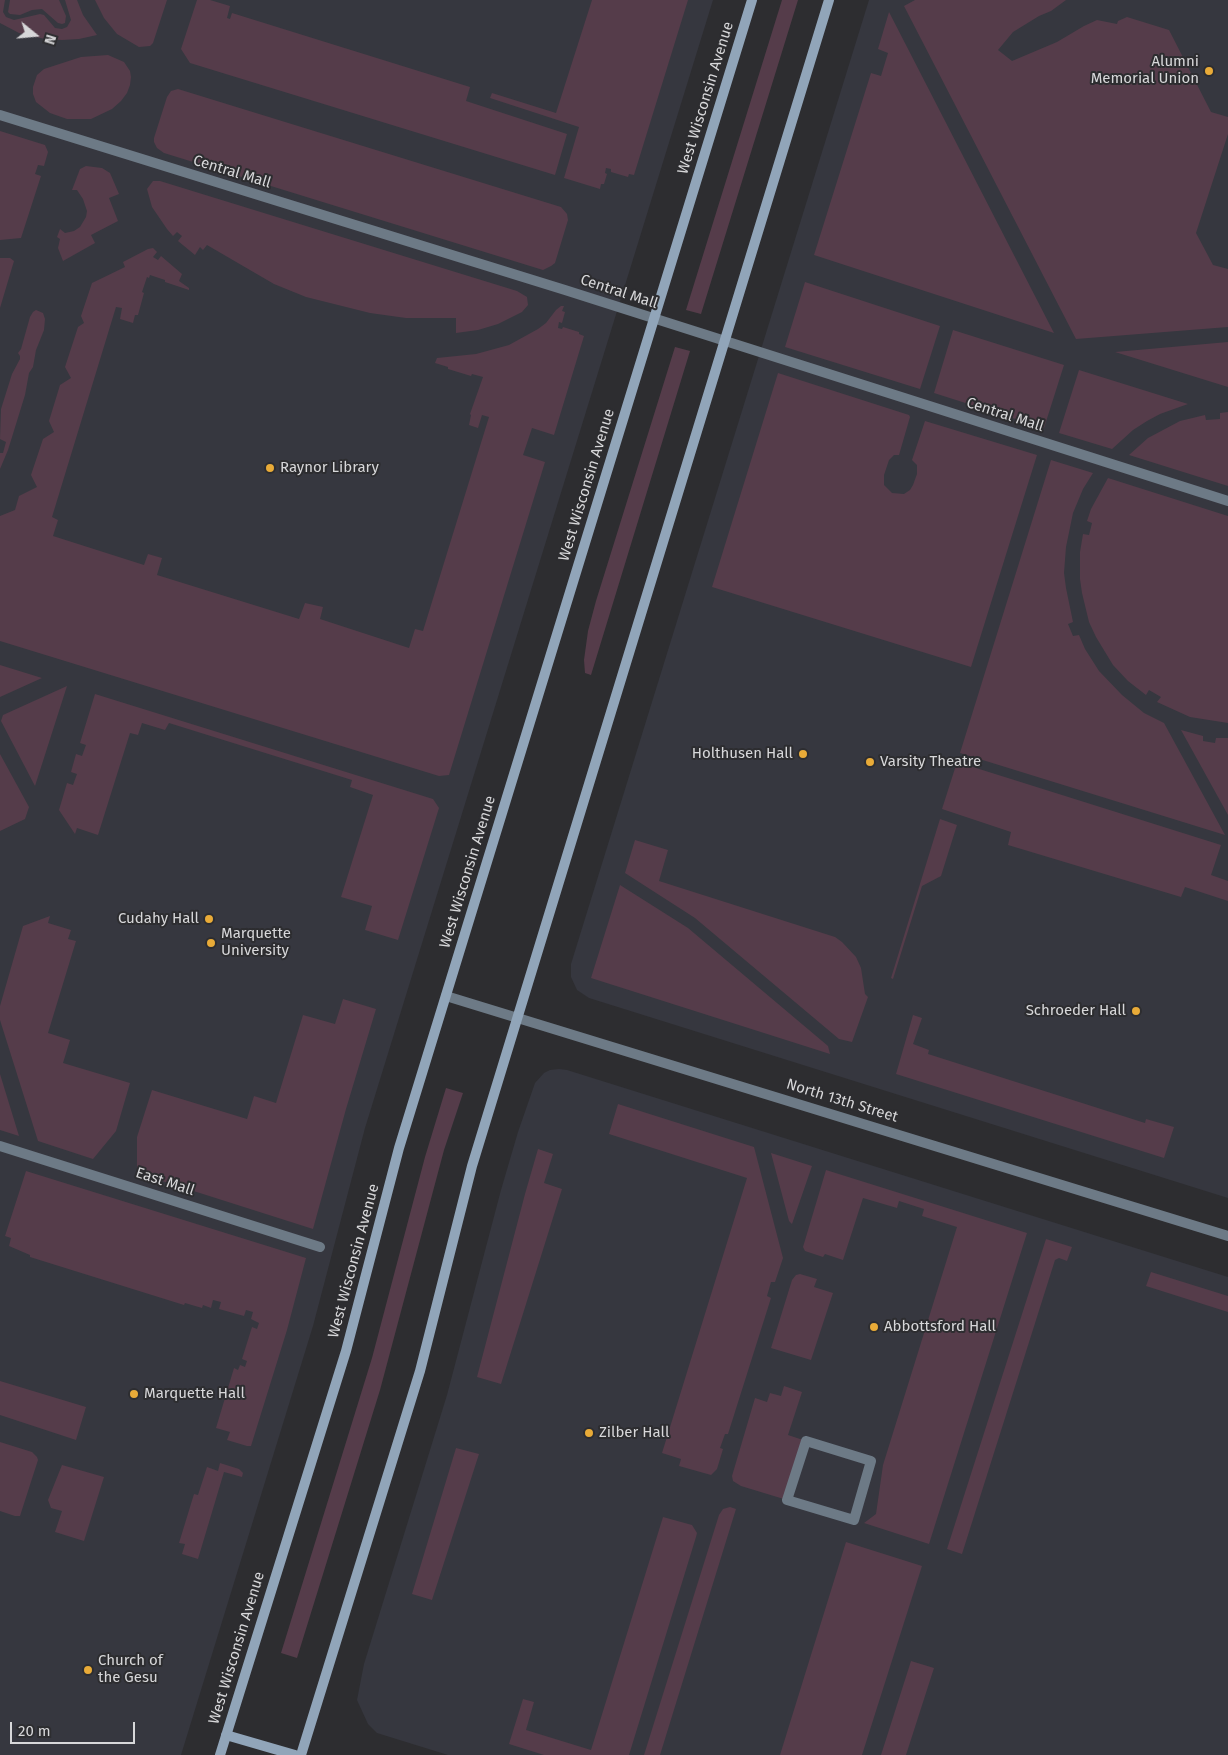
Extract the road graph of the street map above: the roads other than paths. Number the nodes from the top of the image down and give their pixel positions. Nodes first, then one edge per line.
1 (752, 0) edge
2 (829, 0) edge
3 (0, 115) edge
4 (653, 319) junction
5 (725, 341) junction
6 (1228, 501) edge
7 (446, 996) junction
8 (517, 1017) junction
9 (0, 1146) edge
10 (1228, 1236) edge
11 (320, 1247) dead end
12 (854, 1520) joint
13 (226, 1735) junction
14 (220, 1755) edge
15 (294, 1755) edge
16 (301, 1755) edge

1 - 4 main road, West Wisconsin Avenue
2 - 5 main road
3 - 4 street, Central Mall
4 - 5 street, Central Mall
4 - 7 main road, West Wisconsin Avenue
5 - 6 street, Central Mall
5 - 8 main road
7 - 8 street, North 13th Street
7 - 13 main road, West Wisconsin Avenue
8 - 10 street, North 13th Street
8 - 16 main road
9 - 11 street, East Mall
12 - 12 street
13 - 14 main road, West Wisconsin Avenue
13 - 15 main road

